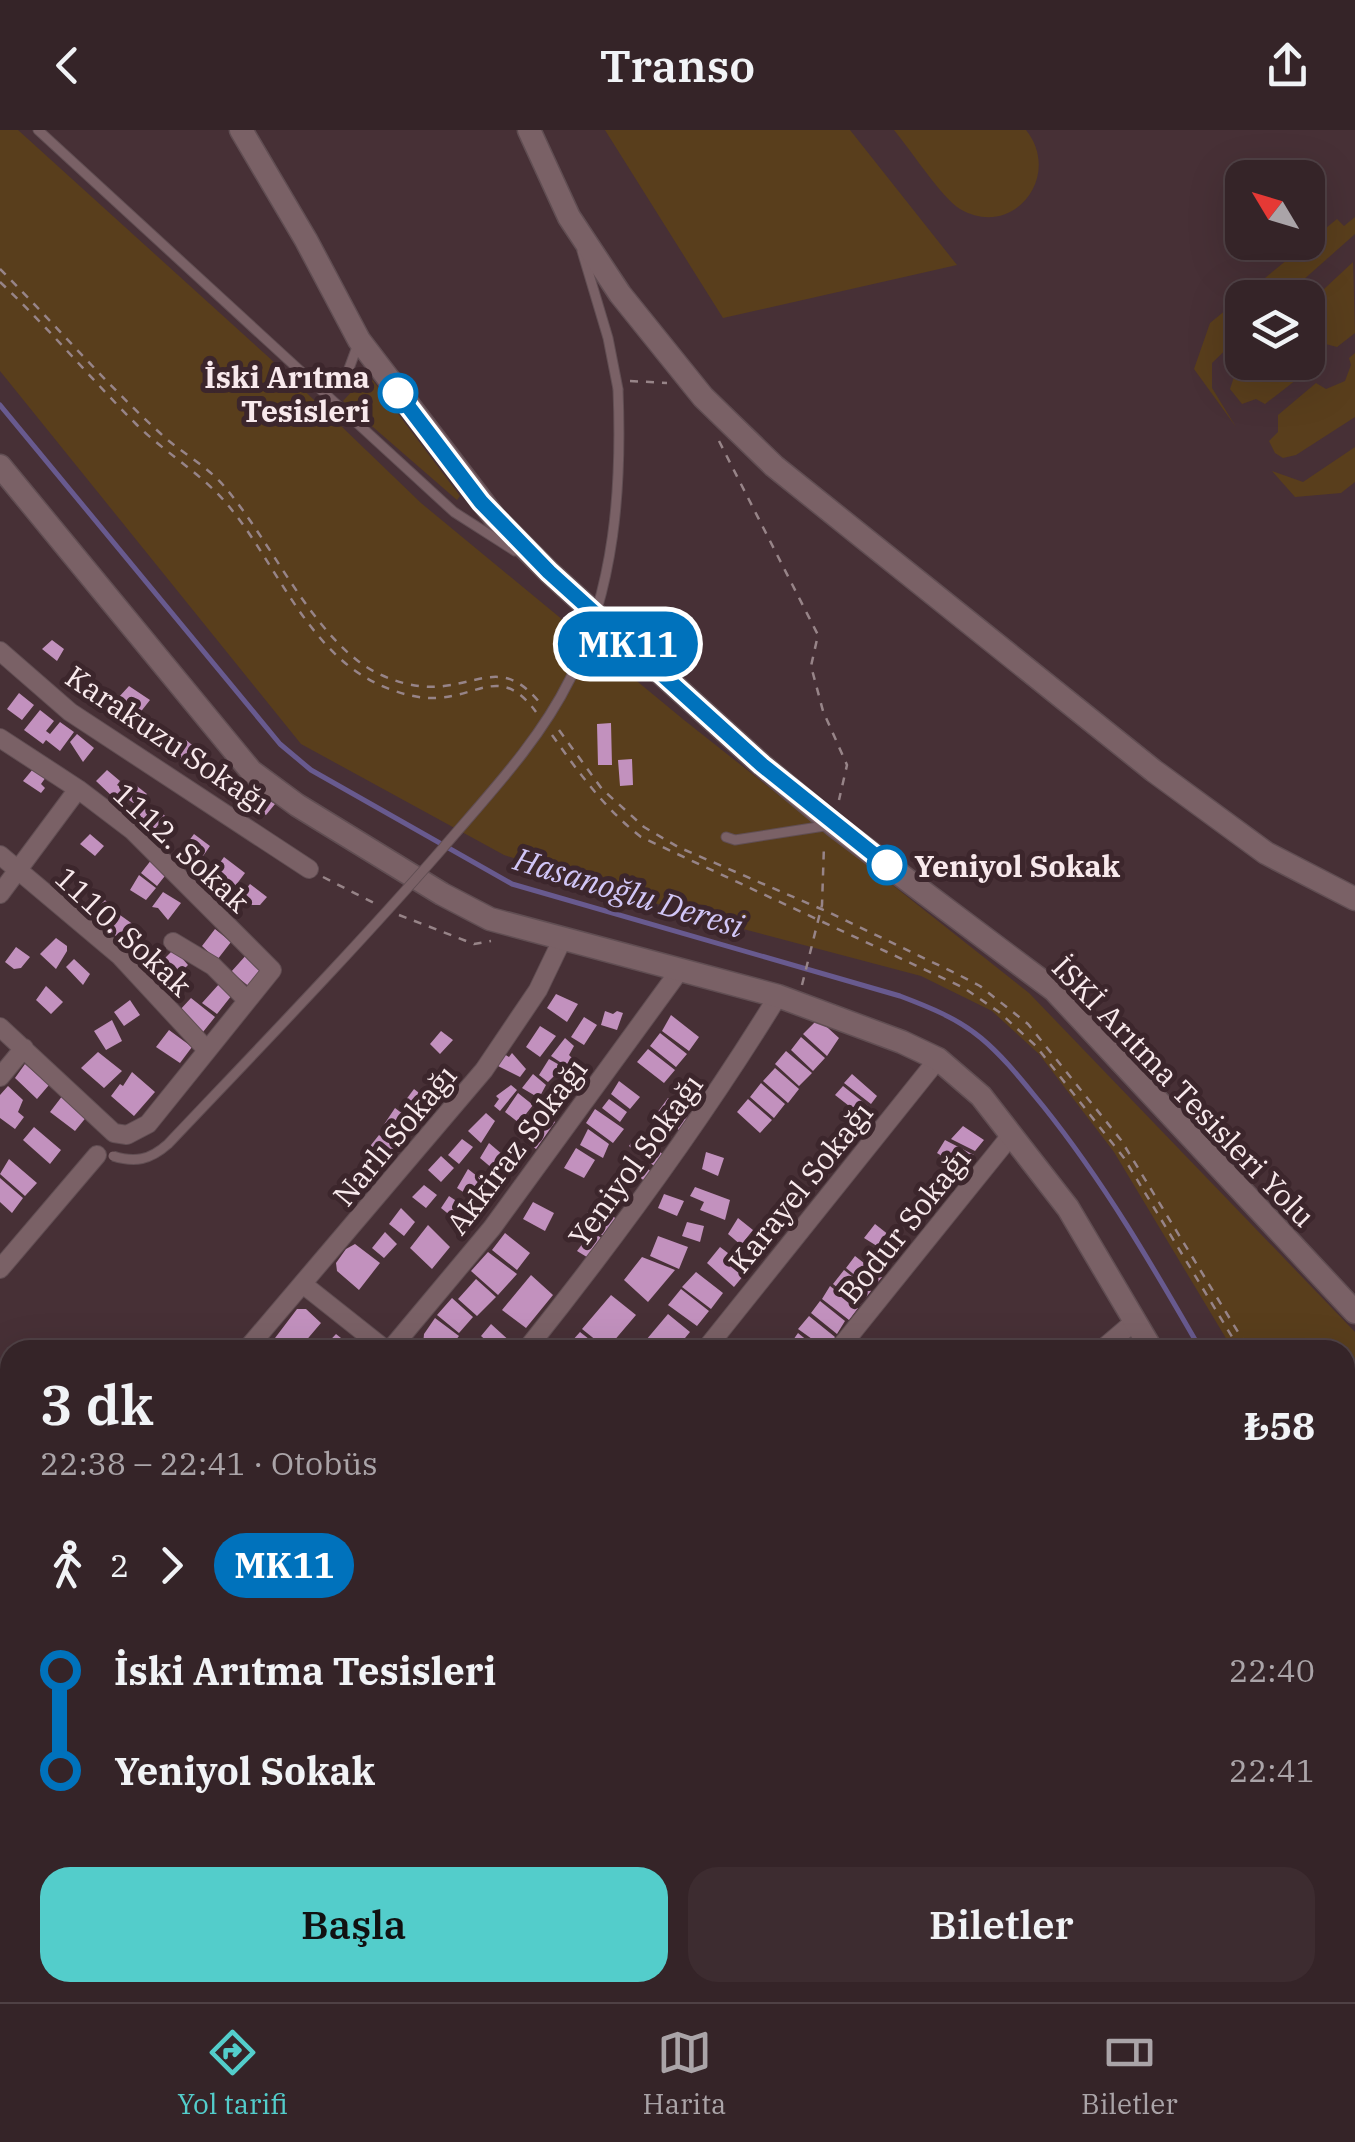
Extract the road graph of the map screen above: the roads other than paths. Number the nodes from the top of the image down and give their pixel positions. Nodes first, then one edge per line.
1 (38, 130) edge
2 (241, 130) edge
3 (530, 130) edge
4 (569, 217) junction
5 (359, 340) junction
6 (311, 384) junction
7 (0, 466) edge
8 (549, 572) junction
9 (0, 650) edge
10 (0, 738) edge
11 (78, 789) junction
12 (834, 825) junction
13 (726, 836) dead end
14 (0, 855) edge
15 (309, 869) road end
16 (19, 871) junction
17 (0, 894) edge
18 (1355, 899) edge
19 (562, 940) junction
20 (174, 942) dead end
21 (680, 970) junction
22 (778, 996) junction
23 (246, 998) junction
24 (0, 1027) edge
25 (24, 1048) junction
26 (206, 1050) junction
27 (938, 1060) junction
28 (0, 1077) edge
29 (1012, 1134) junction
30 (105, 1156) joint
31 (0, 1269) edge
32 (304, 1285) junction
33 (1355, 1312) edge
34 (1135, 1321) junction
35 (255, 1340) edge
36 (375, 1340) edge
37 (397, 1340) edge
38 (534, 1340) edge
39 (713, 1340) edge
40 (846, 1340) edge
41 (1113, 1340) edge
42 (1146, 1340) edge

1 - 6 lane, İSKİ Arıtma Tesisleri Yolu
2 - 5 street, İSKİ Arıtma Tesisleri Yolu
3 - 4 street
4 - 18 street
4 - 30 lane, bridge
5 - 6 lane
5 - 8 street, İSKİ Arıtma Tesisleri Yolu
6 - 8 lane, İSKİ Arıtma Tesisleri Yolu
7 - 19 street
8 - 12 street, İSKİ Arıtma Tesisleri Yolu
9 - 15 street, Karakuzu Sokağı
10 - 11 street, 1112. Sokak
11 - 16 street
11 - 23 street, 1112. Sokak
12 - 13 lane
12 - 33 street, İSKİ Arıtma Tesisleri Yolu
14 - 16 street, 1110. Sokak
16 - 17 street
16 - 26 street, 1110. Sokak
19 - 21 street
19 - 32 street, Narlı Sokağı
20 - 23 street
21 - 22 street
21 - 37 street, Akkiraz Sokağı
22 - 27 street
22 - 38 street, Yeniyol Sokağı
23 - 26 street
24 - 25 street
25 - 26 street
25 - 28 street
27 - 29 street
27 - 39 street, Karayel Sokağı
29 - 34 street
29 - 40 street, Bodur Sokağı
30 - 31 street
32 - 35 street, Narlı Sokağı
32 - 36 street
34 - 41 street
34 - 42 street

